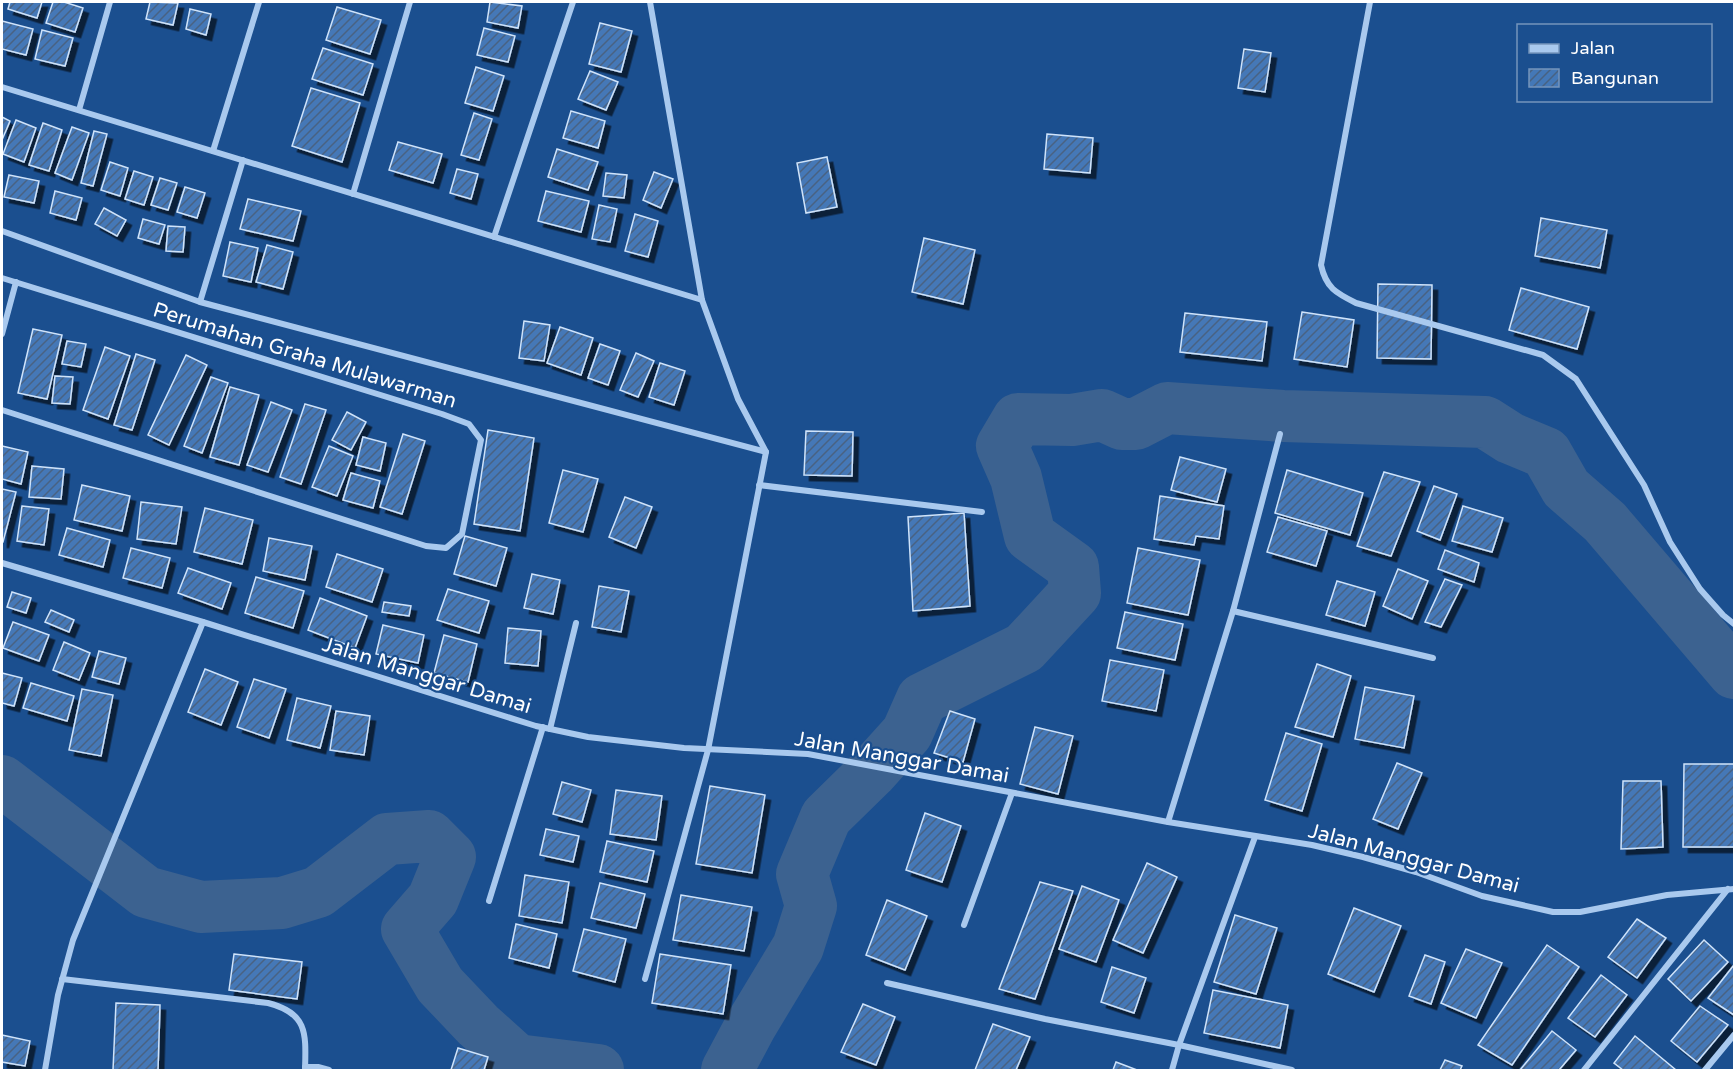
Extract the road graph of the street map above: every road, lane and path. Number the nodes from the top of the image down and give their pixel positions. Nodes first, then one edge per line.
1 (110, 2) edge
2 (259, 2) edge
3 (410, 2) edge
4 (573, 2) edge
5 (651, 2) edge
6 (1370, 2) edge
7 (2, 87) edge
8 (79, 110) junction
9 (213, 151) junction
10 (243, 160) junction
11 (354, 194) junction
12 (2, 231) edge
13 (494, 237) junction
14 (2, 278) edge
15 (16, 282) junction
16 (702, 300) junction
17 (200, 302) junction
18 (2, 334) edge
19 (2, 410) edge
20 (1280, 434) dead end
21 (766, 452) junction
22 (759, 485) junction
23 (982, 512) dead end
24 (2, 563) edge
25 (1233, 611) junction
26 (203, 622) junction
27 (576, 623) dead end
28 (1734, 624) edge
29 (1433, 658) dead end
30 (546, 728) junction
31 (708, 750) junction
32 (1012, 793) junction
33 (1168, 822) junction
34 (1255, 837) junction
35 (1731, 889) edge
36 (489, 901) dead end
37 (964, 925) dead end
38 (62, 979) junction
39 (645, 979) dead end
40 (887, 983) dead end
41 (1734, 1035) edge
42 (1179, 1046) junction
43 (305, 1069) edge
44 (45, 1071) edge
45 (329, 1071) edge
46 (1172, 1071) edge
47 (1292, 1071) edge
48 (1584, 1071) edge
49 (1705, 1071) edge

1 - 8 street
2 - 9 street
3 - 11 street
4 - 13 street
5 - 16 street
6 - 28 street
7 - 8 street
8 - 9 street
9 - 10 street
10 - 11 street
10 - 17 street
11 - 13 street
12 - 17 street
13 - 16 street
14 - 15 street, Perumahan Graha Mulawarman
15 - 18 street
15 - 19 street, Perumahan Graha Mulawarman
16 - 21 street
17 - 21 street
20 - 25 street
21 - 22 street
22 - 23 street
22 - 31 street
24 - 26 street, Jalan Manggar Damai
25 - 29 street
25 - 33 street
26 - 30 street, Jalan Manggar Damai
26 - 38 street
27 - 30 street
30 - 31 street, Jalan Manggar Damai
30 - 36 street
31 - 32 street, Jalan Manggar Damai
31 - 39 street
32 - 33 street, Jalan Manggar Damai
32 - 37 street
33 - 34 street, Jalan Manggar Damai
34 - 35 street, Jalan Manggar Damai
34 - 42 street
35 - 48 street
38 - 43 street
38 - 44 street
40 - 42 street
41 - 49 street
42 - 46 street
42 - 47 street
43 - 45 street

